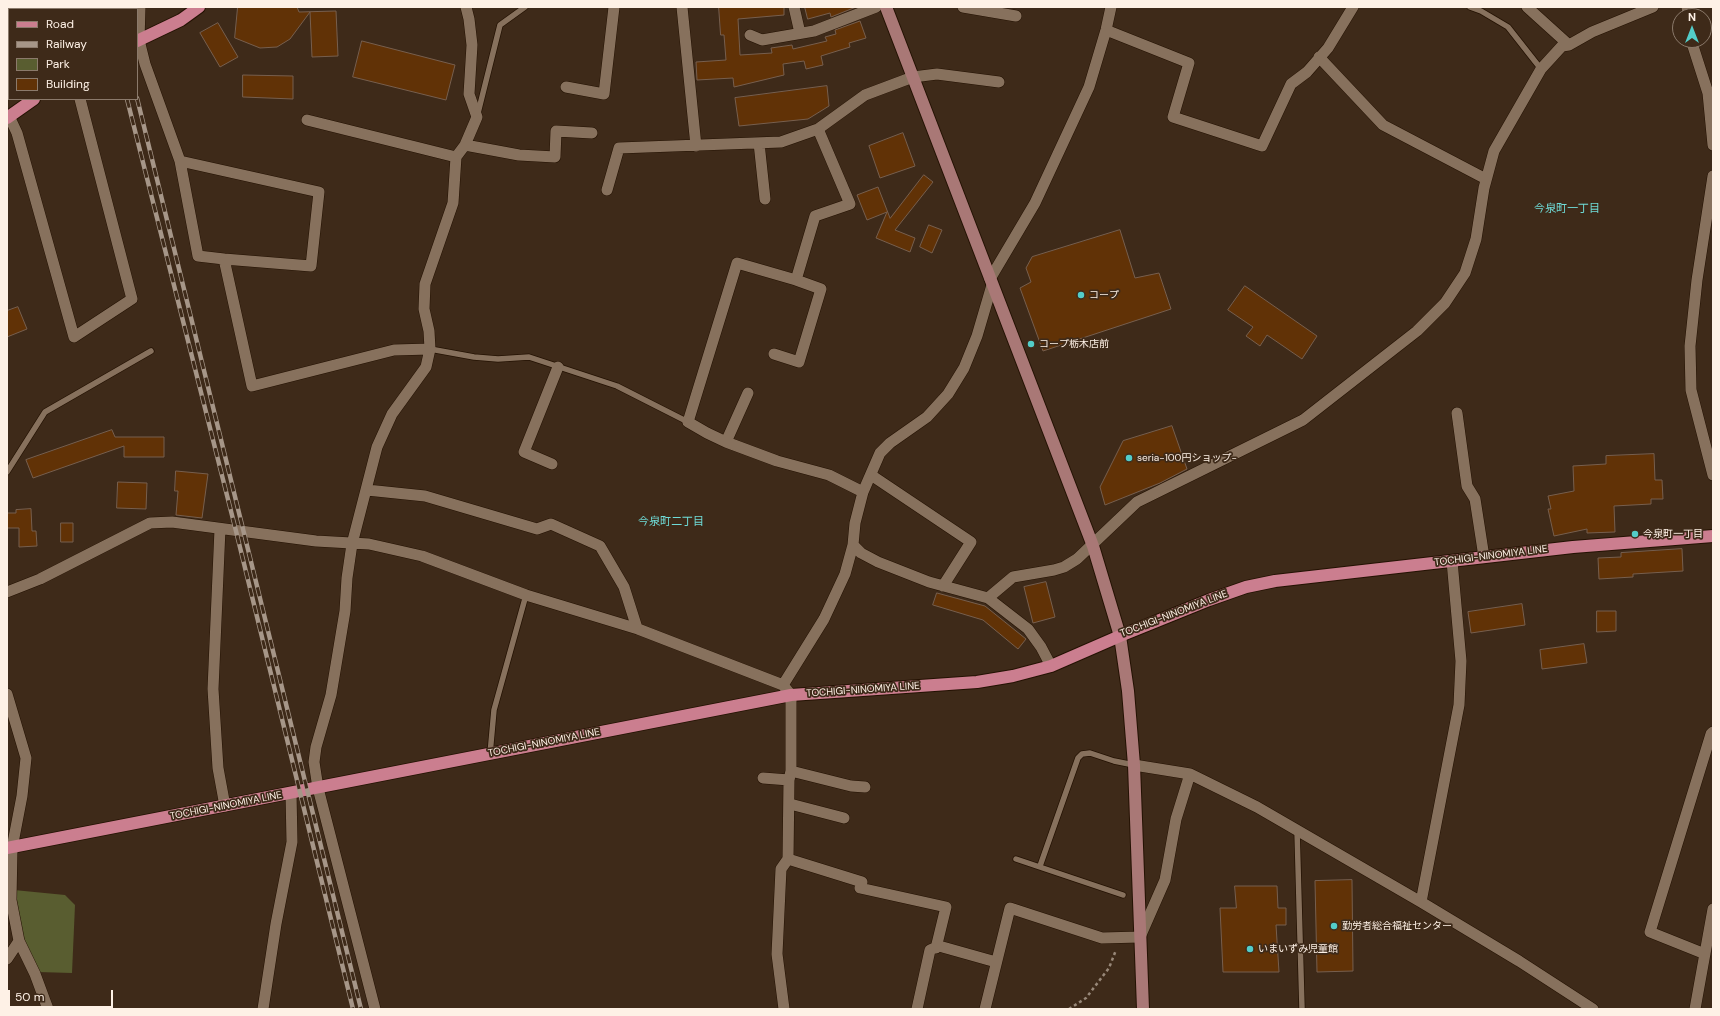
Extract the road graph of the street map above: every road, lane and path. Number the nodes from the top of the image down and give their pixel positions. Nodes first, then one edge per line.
1 (140, 7) edge
2 (199, 7) edge
3 (466, 7) edge
4 (525, 7) edge
5 (614, 7) edge
6 (682, 7) edge
7 (794, 7) edge
8 (876, 7) edge
9 (886, 7) edge
10 (963, 7) edge
11 (1111, 7) edge
12 (1353, 7) edge
13 (1470, 7) edge
14 (1526, 7) edge
15 (1653, 7) edge
16 (1016, 16) dead end
17 (1106, 30) junction
18 (800, 33) junction
19 (750, 35) dead end
20 (138, 41) edge
21 (1569, 45) junction
22 (1694, 48) edge
23 (1319, 57) junction
24 (1541, 69) junction
25 (913, 77) junction
26 (999, 82) dead end
27 (566, 87) dead end
28 (32, 100) edge
29 (80, 100) edge
30 (8, 115) edge
31 (477, 117) junction
32 (307, 120) dead end
33 (818, 129) junction
34 (592, 133) dead end
35 (759, 142) junction
36 (465, 145) junction
37 (1713, 145) edge
38 (696, 146) junction
39 (456, 157) junction
40 (180, 161) junction
41 (1713, 176) edge
42 (1486, 179) junction
43 (1713, 184) edge
44 (607, 190) dead end
45 (765, 199) dead end
46 (224, 259) junction
47 (796, 280) junction
48 (991, 282) junction
49 (430, 349) junction
50 (151, 351) dead end
51 (774, 354) dead end
52 (558, 367) junction
53 (748, 393) dead end
54 (1457, 413) dead end
55 (688, 422) junction
56 (726, 442) junction
57 (552, 464) dead end
58 (7, 472) edge
59 (871, 475) junction
60 (1713, 475) edge
61 (366, 490) junction
62 (863, 492) junction
63 (220, 529) junction
64 (1713, 536) edge
65 (352, 544) junction
66 (853, 545) junction
67 (1093, 546) junction
68 (1484, 557) junction
69 (1452, 561) junction
70 (943, 586) junction
71 (7, 592) edge
72 (526, 595) junction
73 (988, 598) junction
74 (636, 628) junction
75 (1120, 636) junction
76 (1051, 666) junction
77 (783, 685) junction
78 (7, 694) edge
79 (791, 695) junction
80 (10, 717) edge
81 (1713, 732) edge
82 (490, 754) junction
83 (1134, 765) junction
84 (1190, 774) junction
85 (790, 775) junction
86 (763, 778) dead end
87 (865, 787) dead end
88 (318, 788) junction
89 (291, 793) junction
90 (790, 804) junction
91 (225, 806) junction
92 (844, 818) dead end
93 (1297, 830) junction
94 (9, 848) edge
95 (788, 859) junction
96 (1016, 859) dead end
97 (1040, 866) junction
98 (1123, 895) dead end
99 (1421, 902) junction
100 (1713, 909) edge
101 (1140, 937) junction
102 (1124, 938) junction
103 (18, 941) junction
104 (936, 948) junction
105 (1705, 954) junction
106 (7, 958) edge
107 (996, 962) junction
108 (48, 1009) edge
109 (263, 1009) edge
110 (375, 1009) edge
111 (784, 1009) edge
112 (917, 1009) edge
113 (985, 1009) edge
114 (1069, 1009) edge
115 (1143, 1009) edge
116 (1302, 1009) edge
117 (1592, 1009) edge
118 (1695, 1009) edge

1 - 20 street
2 - 20 main road
3 - 31 street
4 - 31 lane
5 - 27 street
6 - 38 street
7 - 18 street
8 - 18 street
9 - 25 street
10 - 16 street
11 - 17 street
12 - 23 street
13 - 24 lane
14 - 21 street
15 - 21 street
17 - 23 street
17 - 48 street
18 - 19 street
20 - 40 street
21 - 24 street
22 - 37 street
23 - 42 street
24 - 42 street
25 - 26 street
25 - 33 street
25 - 48 street
28 - 30 main road
29 - 30 street
31 - 36 street
32 - 39 street
33 - 35 street
33 - 47 street
34 - 36 street
35 - 38 street
35 - 45 street
36 - 39 street
38 - 44 street
39 - 49 street
40 - 46 street
40 - 46 street
41 - 43 street
42 - 67 street
43 - 60 street
46 - 49 street
47 - 51 street
47 - 55 street
48 - 59 street
48 - 67 street
49 - 52 lane
49 - 61 street
50 - 58 lane
52 - 55 lane
52 - 57 street
53 - 56 street
54 - 68 street
55 - 56 street
56 - 62 street
59 - 62 street
59 - 70 street
61 - 65 street
61 - 74 street
62 - 66 street
63 - 65 street
63 - 71 street
63 - 91 street
64 - 68 main road, TOCHIGI-NINOMIYA LINE
65 - 72 street
65 - 88 street
66 - 70 street
66 - 77 street
67 - 73 street
67 - 75 street
68 - 69 main road, TOCHIGI-NINOMIYA LINE
69 - 75 main road, TOCHIGI-NINOMIYA LINE
69 - 99 street
70 - 73 street
72 - 74 street
72 - 82 lane
73 - 76 street
74 - 77 street
75 - 76 main road, TOCHIGI-NINOMIYA LINE
75 - 83 street
76 - 79 main road, TOCHIGI-NINOMIYA LINE
77 - 79 street
78 - 80 street
79 - 82 main road, TOCHIGI-NINOMIYA LINE
79 - 85 street
80 - 94 street
81 - 105 street
82 - 88 main road, TOCHIGI-NINOMIYA LINE
83 - 84 street
83 - 97 lane
83 - 101 street
84 - 93 street
84 - 101 street
85 - 86 street
85 - 87 street
85 - 90 street
88 - 89 main road, TOCHIGI-NINOMIYA LINE
88 - 110 street
89 - 91 main road, TOCHIGI-NINOMIYA LINE
89 - 109 street
90 - 92 street
90 - 95 street
91 - 94 main road, TOCHIGI-NINOMIYA LINE
93 - 99 street
93 - 116 lane
94 - 103 street
95 - 104 street
95 - 111 street
96 - 97 lane
97 - 98 lane
99 - 117 street
100 - 105 street
101 - 102 street
101 - 115 street
102 - 107 street
102 - 114 path
103 - 106 street
103 - 108 street
104 - 107 street
104 - 112 street
105 - 118 street
107 - 113 street

